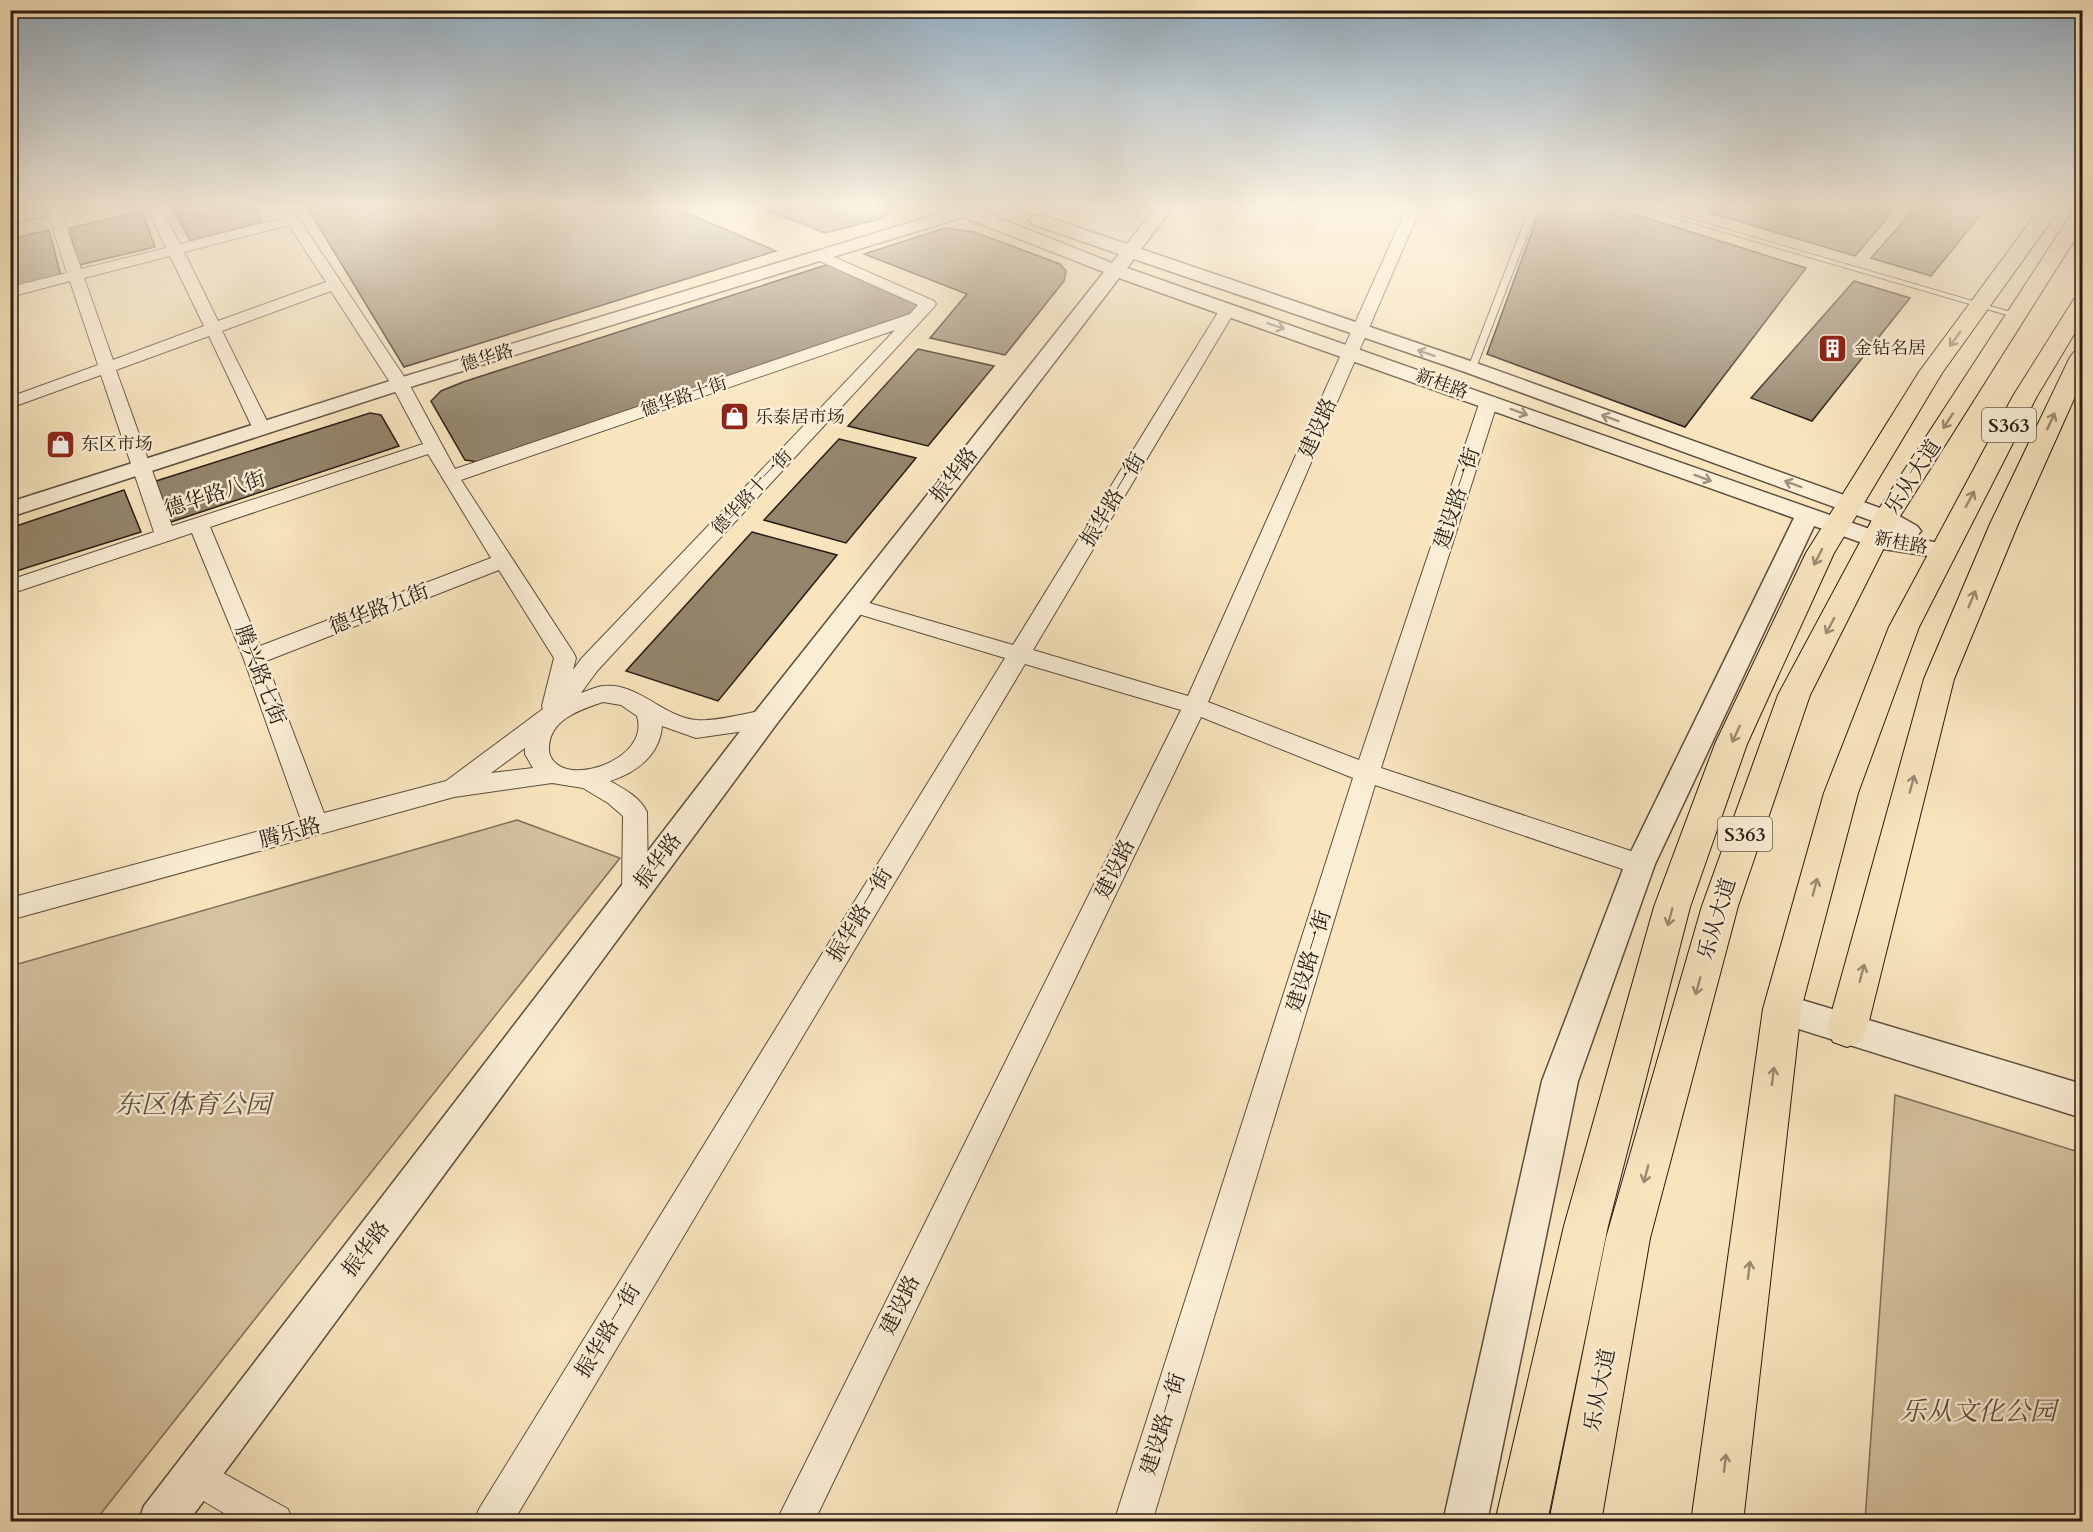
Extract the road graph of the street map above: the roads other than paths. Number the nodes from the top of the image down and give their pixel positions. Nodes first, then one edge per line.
1 (62, 278) edge
2 (76, 278) edge
3 (189, 278) edge
4 (330, 278) edge
5 (746, 278) edge
6 (871, 278) edge
7 (1109, 278) edge
8 (1159, 278) edge
9 (1171, 278) edge
10 (1382, 278) edge
11 (1506, 278) edge
12 (1890, 278) edge
13 (1998, 278) edge
14 (2040, 278) edge
15 (334, 284) junction
16 (10, 292) edge
17 (1979, 304) junction
18 (1228, 309) junction
19 (2081, 310) edge
20 (2017, 315) junction
21 (917, 316) junction
22 (213, 328) junction
23 (1355, 340) junction
24 (2082, 357) edge
25 (106, 367) junction
26 (1472, 368) junction
27 (400, 384) junction
28 (1489, 401) junction
29 (10, 403) edge
30 (262, 429) junction
31 (434, 446) junction
32 (141, 468) junction
33 (450, 477) junction
34 (10, 510) edge
35 (1832, 515) junction
36 (199, 525) junction
37 (1881, 529) junction
38 (165, 536) junction
39 (1942, 550) junction
40 (504, 561) junction
41 (10, 588) edge
42 (852, 605) junction
43 (1019, 654) junction
44 (254, 657) junction
45 (1195, 706) junction
46 (647, 712) junction
47 (550, 717) junction
48 (765, 719) junction
49 (1367, 773) junction
50 (553, 774) junction
51 (587, 779) junction
52 (454, 788) junction
53 (316, 826) junction
54 (1640, 864) junction
55 (635, 891) junction
56 (10, 909) edge
57 (1782, 1009) junction
58 (1847, 1029) junction
59 (2082, 1101) edge
60 (196, 1476) junction
61 (160, 1521) edge
62 (275, 1521) edge
63 (492, 1521) edge
64 (794, 1521) edge
65 (1133, 1521) edge
66 (1465, 1521) edge
67 (1521, 1521) edge
68 (1575, 1521) edge
69 (1718, 1521) edge

1 - 16 street
2 - 25 street
3 - 22 street
4 - 15 street
5 - 27 street, 德华路
6 - 21 street
7 - 42 street, 振华路
8 - 18 street, 新桂路
9 - 23 street, 新桂路
10 - 23 street, 建设路
11 - 26 lane
12 - 17 lane
13 - 17 main road
14 - 20 main road, 乐从大道 / S363
15 - 22 street
15 - 27 street
17 - 20 lane
17 -> 35 main road
18 -> 23 street, 新桂路
18 - 43 street, 振华路一街
39 -> 19 main road, S363
20 -> 37 main road, 乐从大道 / S363
21 - 33 street, 德华路十街
21 - 47 street, 德华路十一街
22 - 25 street
22 - 30 street
26 -> 23 street, 新桂路
23 - 28 street, 新桂路
23 - 45 street, 建设路
58 -> 24 main road
25 - 29 street
25 - 32 street
35 -> 26 street, 新桂路
27 - 30 street, 德华路
27 - 31 street
28 -> 35 street, 新桂路
28 - 49 street, 建设路一街
30 - 32 street, 德华路
31 - 33 street
31 - 36 street, 德华路八街
32 - 34 street, 德华路
32 - 38 street
33 - 40 street
35 - 37 street, 新桂路
35 - 54 street
35 -> 67 main road
36 - 38 street, 德华路八街
36 - 44 street, 腾兴路七街
37 - 39 street, 新桂路
37 -> 68 main road, 乐从大道 / S363
38 - 41 street, 德华路八街
57 -> 39 main road, S363
40 - 44 street, 德华路九街
40 - 47 street
42 - 43 street
42 - 48 street, 振华路
43 - 45 street
43 - 63 street, 振华路一街
44 - 53 street, 腾兴路七街
45 - 49 street
45 - 64 street, 建设路
46 - 47 street
46 - 48 street
46 - 51 street
47 - 50 street
47 - 52 street, 腾乐路
48 - 55 street, 振华路
49 - 54 street
49 - 65 street, 建设路一街
50 - 51 street
50 - 52 street
51 - 55 street
52 - 53 street, 腾乐路
53 - 56 street, 腾乐路
54 - 66 street
55 - 60 street, 振华路
57 - 58 street
69 -> 57 main road, S363
58 - 59 street
60 - 61 street, 振华路
60 - 62 street

